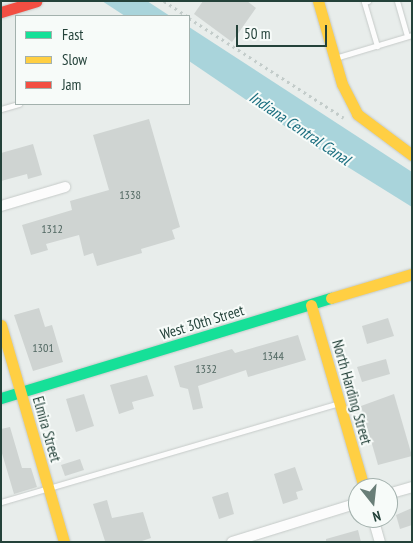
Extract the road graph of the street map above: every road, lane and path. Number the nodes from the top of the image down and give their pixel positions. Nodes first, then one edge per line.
1 (36, 1) edge
2 (164, 1) edge
3 (318, 1) edge
4 (368, 1) edge
5 (397, 1) edge
6 (1, 12) edge
7 (185, 15) edge
8 (190, 18) edge
9 (409, 35) edge
10 (377, 46) junction
11 (335, 59) junction
12 (15, 105) edge
13 (1, 109) edge
14 (357, 114) junction
15 (412, 155) edge
16 (65, 187) dead end
17 (1, 206) edge
18 (412, 274) edge
19 (311, 305) junction
20 (1, 325) edge
21 (21, 392) junction
22 (1, 398) edge
23 (339, 403) junction
24 (361, 478) edge
25 (412, 487) edge
26 (49, 488) junction
27 (398, 491) edge
28 (1, 502) edge
29 (348, 506) edge
30 (376, 528) edge
31 (64, 542) edge
32 (232, 542) edge
33 (380, 542) edge

1 - 6 street
2 - 7 path
3 - 11 street
4 - 10 lane
5 - 9 lane
8 - 14 path
9 - 10 lane
10 - 11 lane
11 - 14 street
12 - 13 lane
14 - 15 street
16 - 17 street
18 - 19 street, West 30th Street
19 - 21 street, West 30th Street
19 - 23 street, North Harding Street
20 - 21 street, Elmira Street
21 - 22 street, West 30th Street
21 - 26 street, Elmira Street
23 - 24 street, North Harding Street
23 - 26 lane
25 - 27 street
26 - 28 lane
26 - 31 street, Elmira Street
29 - 32 street
30 - 33 street

